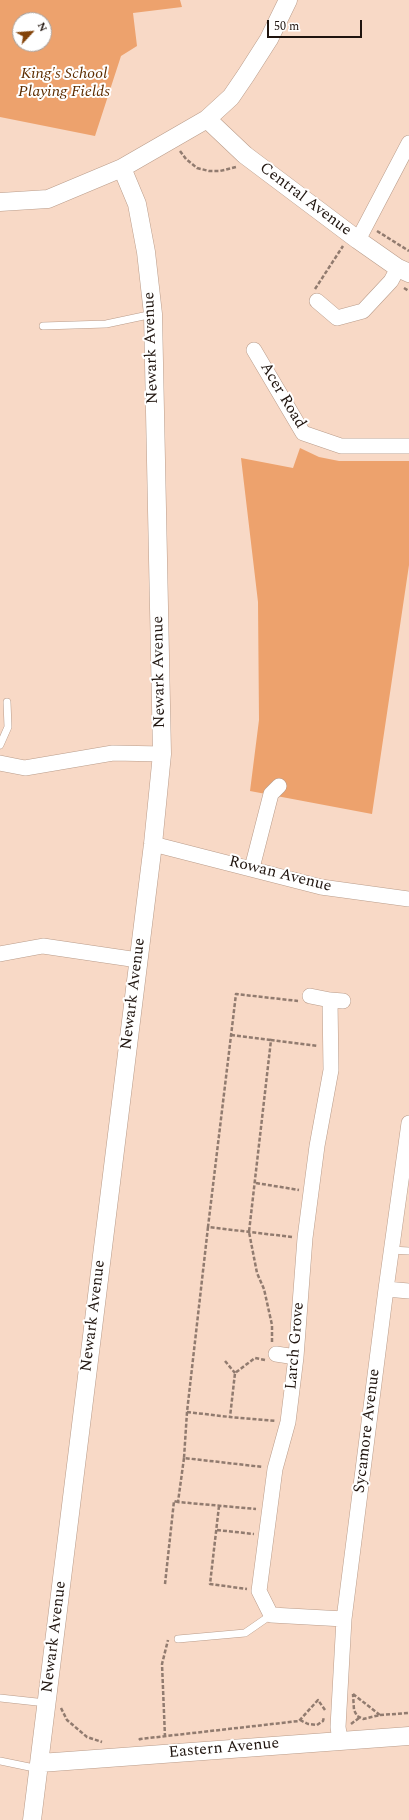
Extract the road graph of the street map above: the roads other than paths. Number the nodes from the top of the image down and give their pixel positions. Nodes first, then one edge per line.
1 (288, 0) edge
2 (207, 120) junction
3 (409, 143) edge
4 (122, 168) junction
5 (0, 202) edge
6 (351, 240) junction
7 (399, 274) edge
8 (317, 301) road end
9 (153, 314) junction
10 (43, 326) dead end
11 (254, 350) dead end
12 (409, 446) edge
13 (7, 702) dead end
14 (0, 745) edge
15 (162, 754) junction
16 (0, 764) edge
17 (279, 786) dead end
18 (153, 844) junction
19 (252, 868) junction
20 (409, 898) edge
21 (0, 954) edge
22 (138, 960) junction
23 (326, 999) road end
24 (409, 1123) edge
25 (408, 1142) edge
26 (391, 1250) junction
27 (409, 1251) edge
28 (386, 1289) junction
29 (409, 1291) edge
30 (272, 1354) road end
31 (296, 1357) junction
32 (271, 1615) junction
33 (344, 1619) junction
34 (178, 1639) road end
35 (0, 1698) edge
36 (53, 1703) junction
37 (409, 1736) edge
38 (340, 1740) junction
39 (0, 1761) edge
40 (39, 1766) junction
41 (32, 1820) edge

1 - 2 street
2 - 4 street
2 - 6 street, Central Avenue
3 - 6 street
4 - 5 street
4 - 9 street, Newark Avenue
6 - 7 street, Central Avenue
7 - 8 street
9 - 10 lane
9 - 15 street, Newark Avenue
11 - 12 street, Acer Road
13 - 14 lane
15 - 16 street
15 - 18 street, Newark Avenue
17 - 19 street
18 - 19 street, Rowan Avenue
18 - 22 street, Newark Avenue
19 - 20 street, Rowan Avenue
21 - 22 street
22 - 36 street, Newark Avenue
23 - 31 street, Larch Grove
24 - 25 street, Sycamore Avenue
25 - 26 street, Sycamore Avenue
26 - 27 lane
26 - 28 street, Sycamore Avenue
28 - 29 street
28 - 33 street, Sycamore Avenue
30 - 31 street
31 - 32 street, Larch Grove
32 - 33 street
32 - 34 lane
33 - 38 street, Sycamore Avenue
35 - 36 lane
36 - 40 street, Newark Avenue
37 - 38 street, Eastern Avenue
38 - 40 street, Eastern Avenue
39 - 40 lane
40 - 41 street, Newark Avenue

